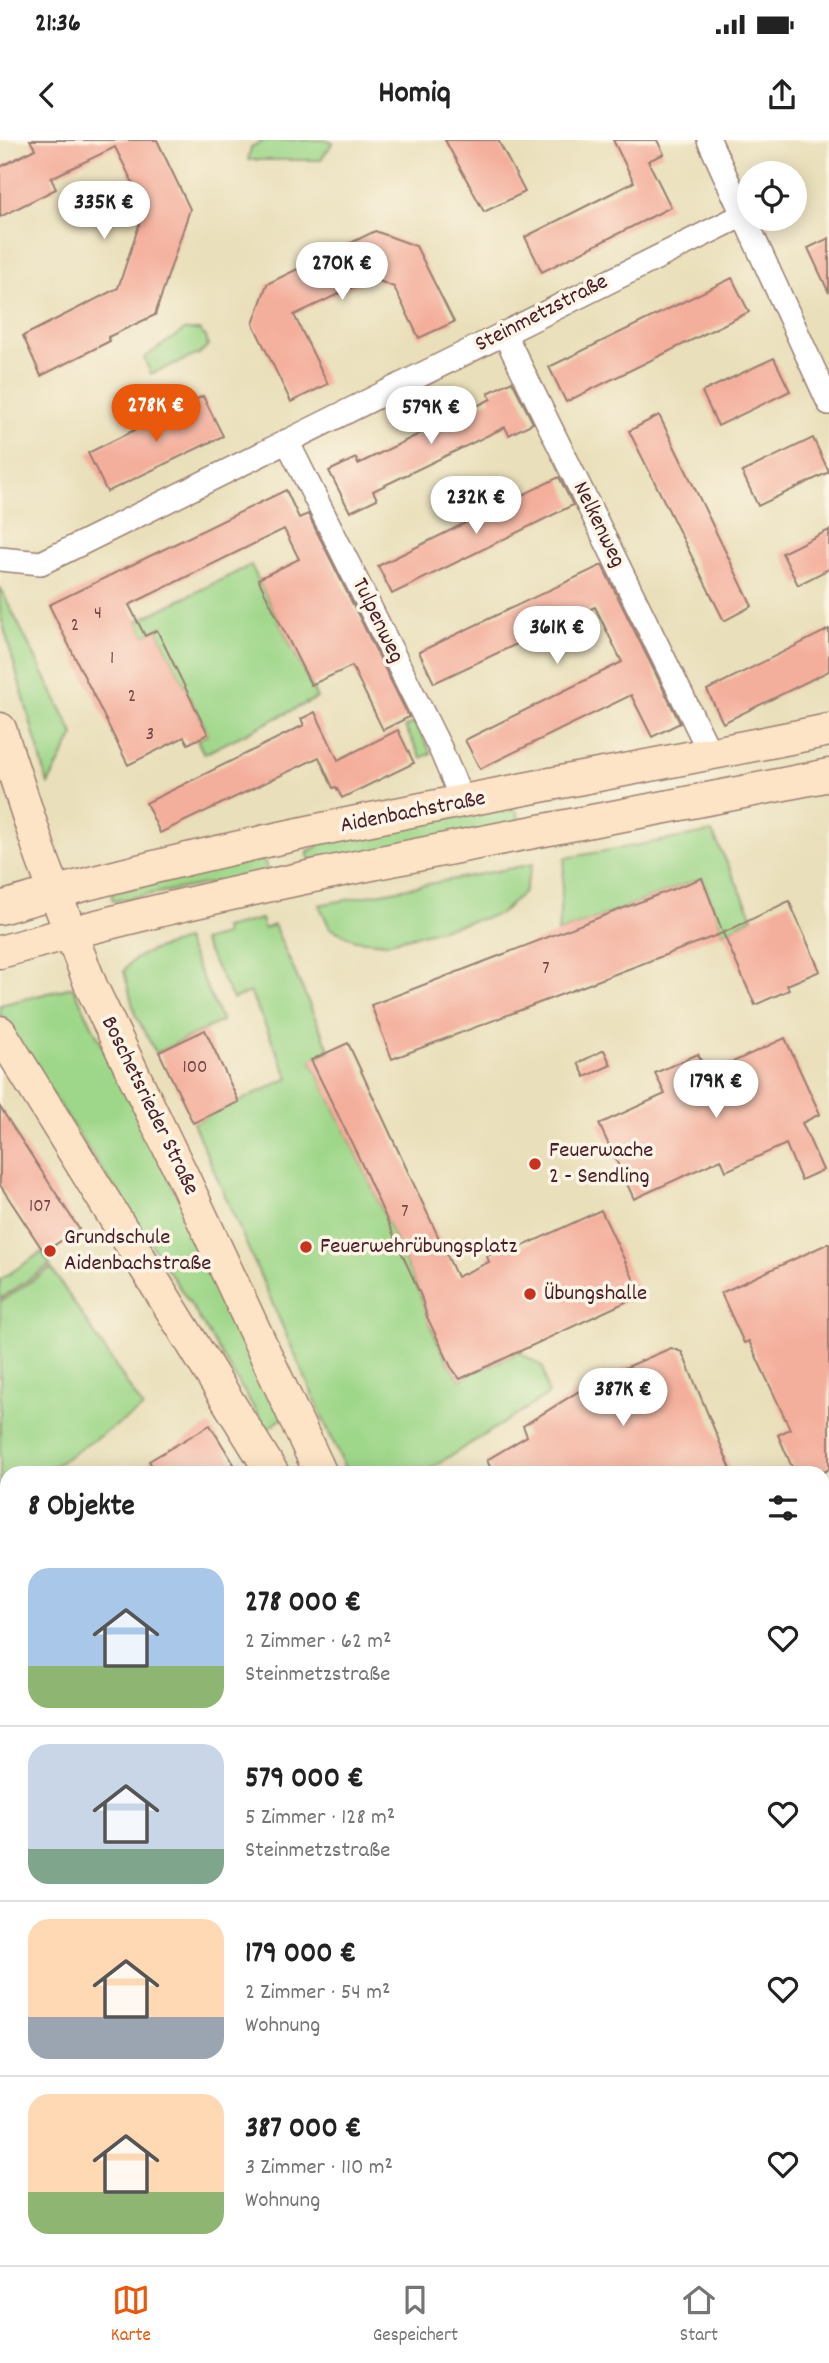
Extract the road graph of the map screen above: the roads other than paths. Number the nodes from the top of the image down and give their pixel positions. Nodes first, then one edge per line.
1 (709, 140) edge
2 (737, 202) edge
3 (737, 218) edge
4 (750, 231) edge
5 (504, 333) junction
6 (829, 403) edge
7 (287, 441) junction
8 (0, 559) edge
9 (0, 729) edge
10 (829, 730) edge
11 (711, 755) junction
12 (829, 775) edge
13 (539, 788) junction
14 (460, 803) junction
15 (546, 828) junction
16 (285, 837) junction
17 (296, 880) junction
18 (55, 892) junction
19 (0, 908) edge
20 (71, 933) junction
21 (0, 952) edge
22 (0, 1032) edge
23 (268, 1466) edge
24 (317, 1466) edge

1 - 2 street
3 - 5 street, Steinmetzstraße
4 - 6 street
5 - 7 street, Steinmetzstraße
5 - 11 street, Nelkenweg
7 - 8 street, Steinmetzstraße
7 - 14 street, Tulpenweg
9 - 18 main road, Boschetsrieder Straße
10 - 11 main road, Aidenbachstraße
11 - 13 main road, Aidenbachstraße
12 - 15 main road, Aidenbachstraße
13 - 14 main road, Aidenbachstraße
13 - 15 main road
14 - 16 main road, Aidenbachstraße
15 - 17 main road, Aidenbachstraße
16 - 17 main road
16 - 18 main road, Aidenbachstraße
17 - 20 main road, Aidenbachstraße
18 - 19 main road, Aidenbachstraße
18 - 20 main road, Boschetsrieder Straße
20 - 21 main road, Aidenbachstraße
20 - 24 main road, Boschetsrieder Straße
22 - 23 main road

